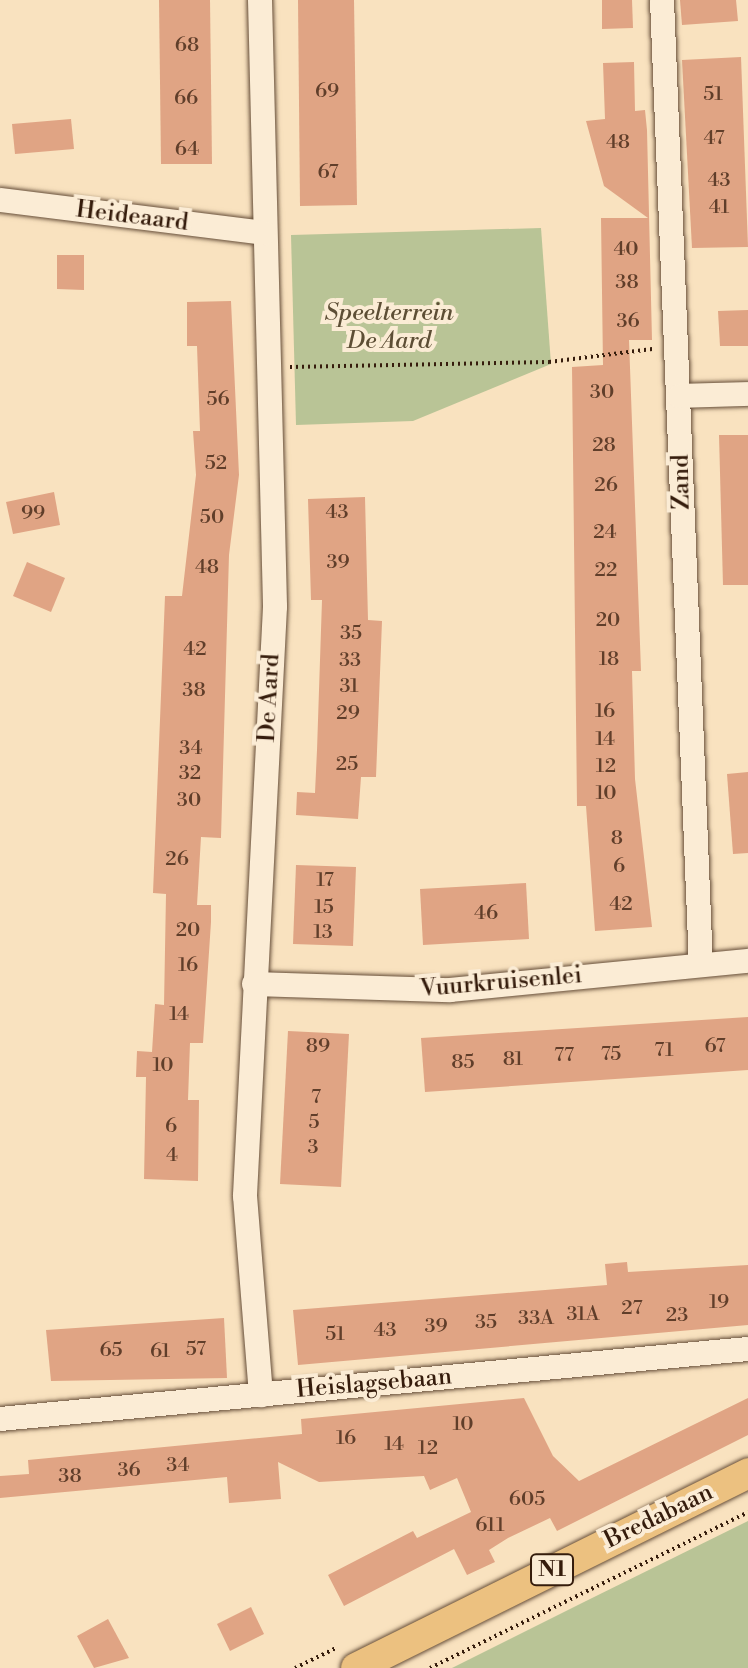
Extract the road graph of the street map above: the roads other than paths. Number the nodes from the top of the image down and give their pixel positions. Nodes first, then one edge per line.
1 (260, 0) edge
2 (662, 0) edge
3 (0, 200) edge
4 (264, 233) junction
5 (748, 394) edge
6 (680, 396) junction
7 (748, 961) edge
8 (701, 965) junction
9 (254, 984) junction
10 (748, 1349) edge
11 (261, 1395) junction
12 (0, 1419) edge
13 (748, 1473) edge
14 (356, 1668) edge

1 - 4 street, De Aard
2 - 6 street, Zand
3 - 4 street, Heideaard
4 - 9 street, De Aard
5 - 6 street
6 - 8 street, Zand
7 - 8 street, Vuurkruisenlei
8 - 9 street, Vuurkruisenlei
9 - 11 street, De Aard
10 - 11 street, Heislagsebaan
11 - 12 street, Heislagsebaan
13 - 14 main road, Bredabaan / N1

